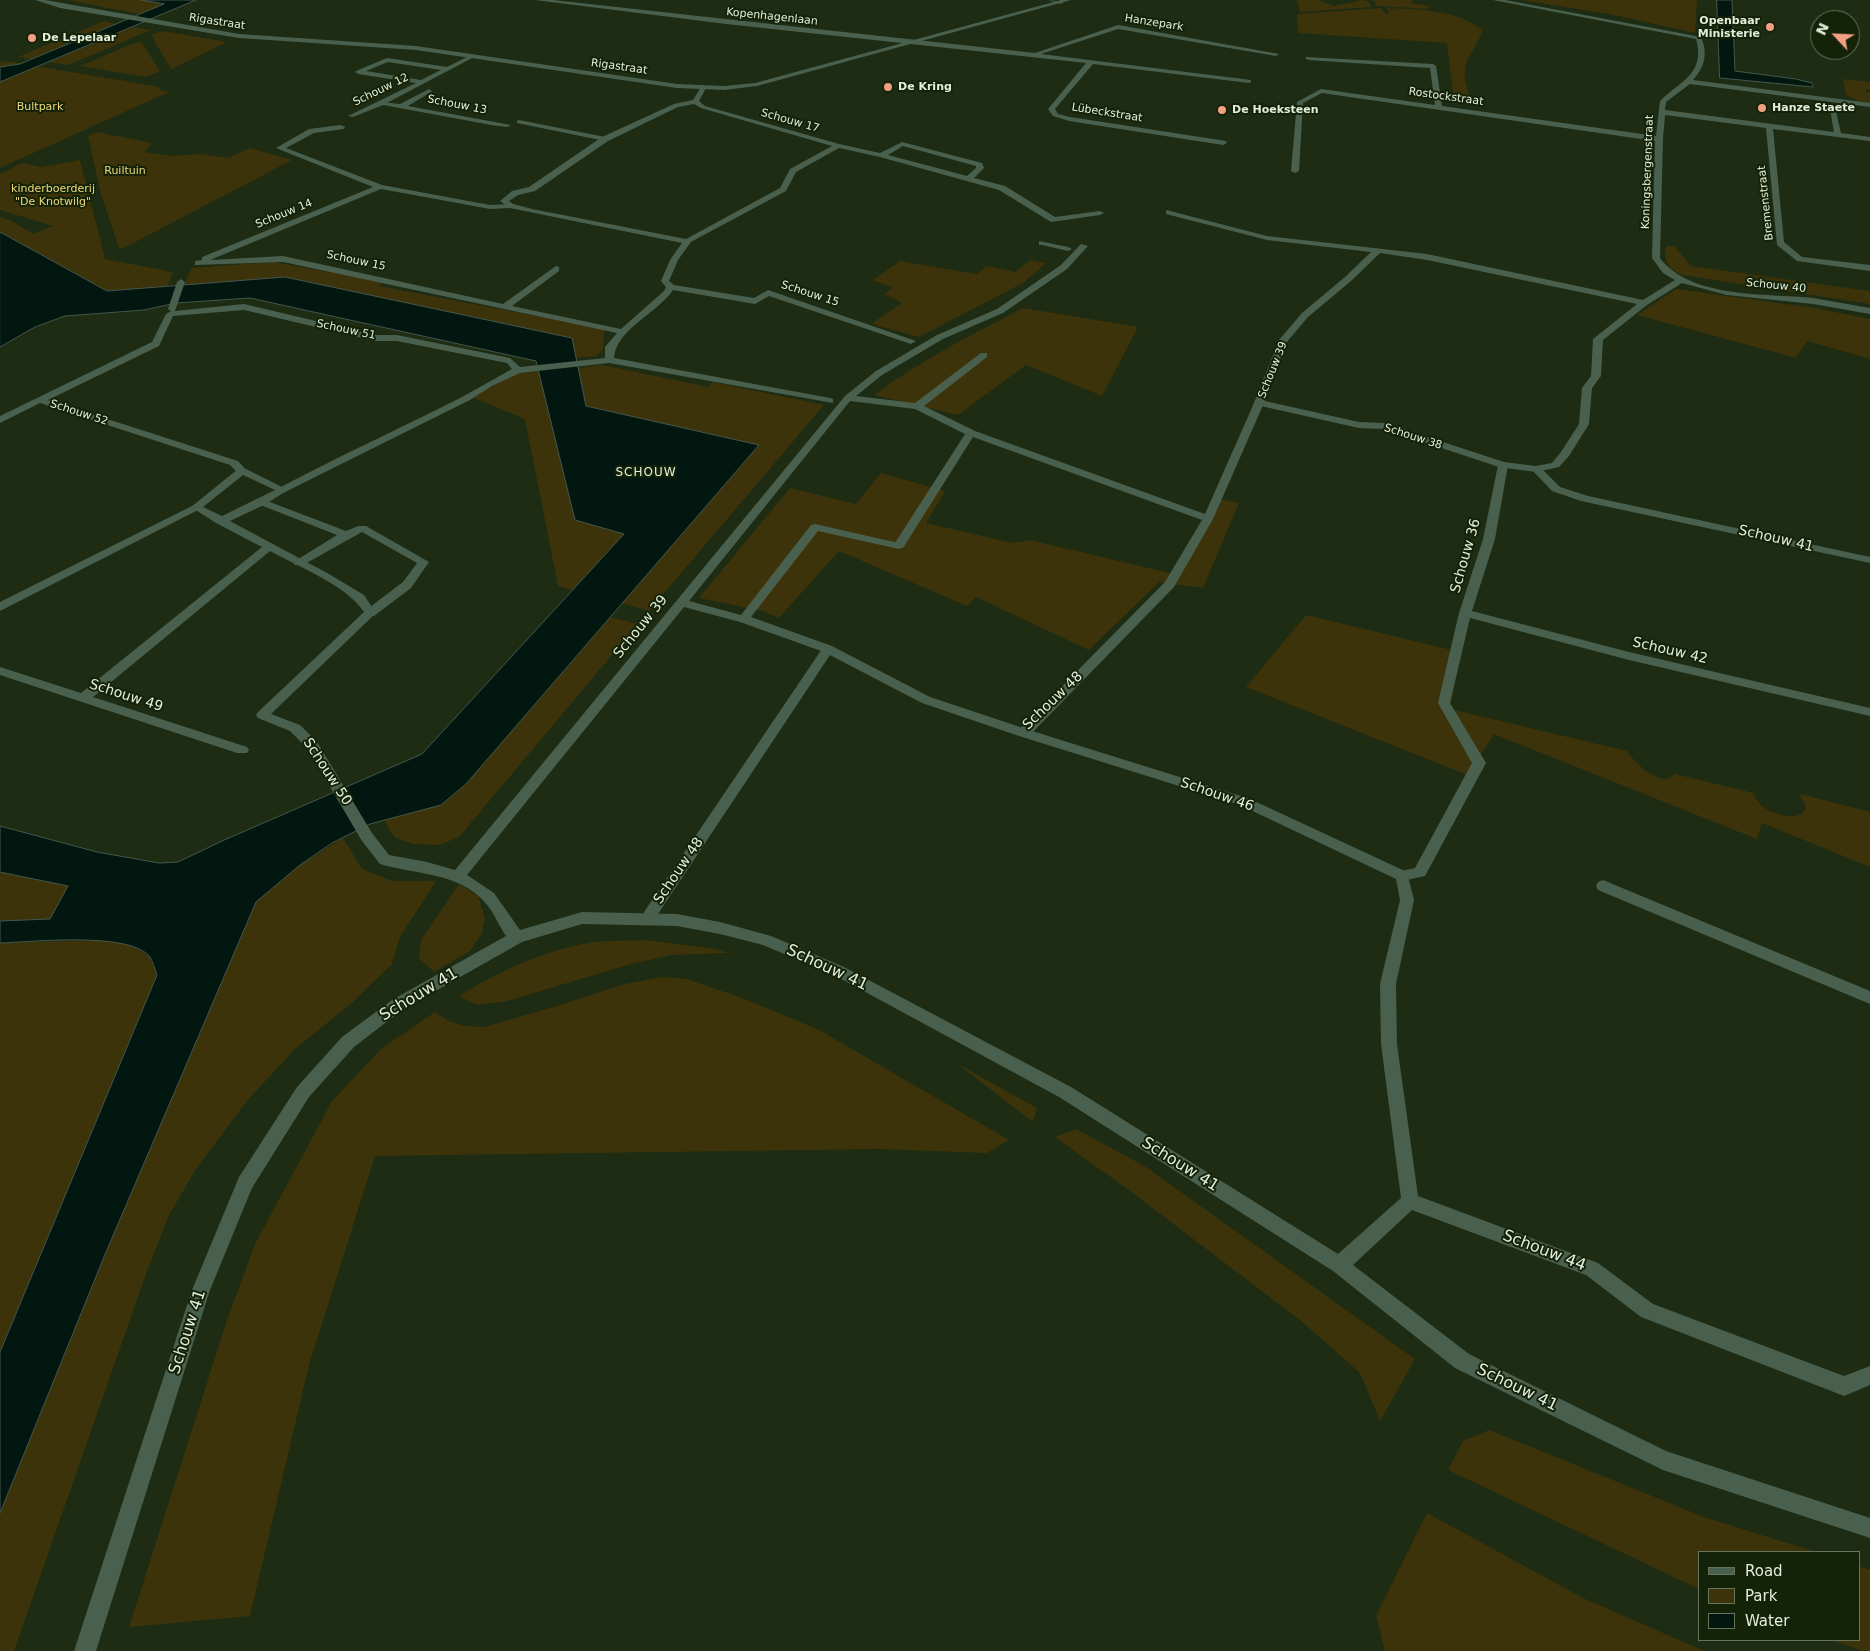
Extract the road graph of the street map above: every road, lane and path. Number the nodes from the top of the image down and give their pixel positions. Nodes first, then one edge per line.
1 (38, 0) edge
2 (538, 0) edge
3 (1051, 0) edge
4 (1068, 0) edge
5 (1496, 0) edge
6 (1061, 2) junction
7 (124, 16) joint
8 (915, 42) junction
9 (1033, 54) junction
10 (1276, 54) dead end
11 (473, 56) junction
12 (1308, 58) dead end
13 (1091, 62) junction
14 (446, 69) junction
15 (1249, 81) dead end
16 (420, 82) junction
17 (1690, 82) junction
18 (703, 88) junction
19 (429, 91) dead end
20 (695, 102) junction
21 (381, 104) junction
22 (1870, 105) edge
23 (402, 106) junction
24 (1439, 107) junction
25 (1833, 109) dead end
26 (1661, 112) junction
27 (351, 116) dead end
28 (519, 122) dead end
29 (1769, 125) junction
30 (507, 126) dead end
31 (341, 127) dead end
32 (1838, 135) junction
33 (605, 139) junction
34 (1659, 139) junction
35 (1870, 139) edge
36 (1224, 143) dead end
37 (838, 146) junction
38 (880, 155) junction
39 (1294, 171) dead end
40 (970, 178) junction
41 (380, 187) junction
42 (510, 206) junction
43 (1169, 212) dead end
44 (1100, 213) dead end
45 (687, 242) junction
46 (1042, 243) dead end
47 (1084, 246) dead end
48 (1068, 249) dead end
49 (1378, 250) junction
50 (198, 263) joint
51 (1870, 268) edge
52 (556, 269) dead end
53 (1680, 281) junction
54 (181, 282) dead end
55 (671, 287) junction
56 (1644, 303) junction
57 (507, 306) junction
58 (1870, 311) edge
59 (171, 312) junction
60 (623, 332) junction
61 (911, 341) dead end
62 (984, 355) dead end
63 (609, 360) junction
64 (518, 370) junction
65 (848, 398) junction
66 (39, 400) junction
67 (830, 402) dead end
68 (1259, 403) junction
69 (917, 406) junction
70 (0, 420) edge
71 (971, 433) junction
72 (1504, 465) junction
73 (1536, 469) junction
74 (242, 471) junction
75 (283, 490) junction
76 (262, 502) junction
77 (196, 507) junction
78 (1208, 519) junction
79 (220, 521) junction
80 (346, 535) junction
81 (268, 547) junction
82 (1870, 560) edge
83 (300, 563) junction
84 (1170, 584) joint
85 (680, 602) junction
86 (0, 607) edge
87 (1465, 612) junction
88 (370, 613) junction
89 (744, 619) junction
90 (828, 649) junction
91 (1454, 654) joint
92 (0, 671) edge
93 (83, 698) junction
94 (1870, 712) edge
95 (1024, 732) junction
96 (242, 750) dead end
97 (458, 876) junction
98 (1402, 876) junction
99 (1603, 886) dead end
100 (647, 919) junction
101 (518, 938) junction
102 (1870, 998) edge
103 (1410, 1201) junction
104 (1339, 1265) junction
105 (1870, 1374) edge
106 (1870, 1528) edge
107 (85, 1651) edge

1 - 7 street
2 - 8 street, Kopenhagenlaan
3 - 6 street
4 - 6 street, Rigastraat
5 - 17 street
6 - 8 street, Rigastraat
7 - 11 street, Rigastraat
8 - 9 street
8 - 18 street, Rigastraat
9 - 10 street, Hanzepark
9 - 13 street
11 - 14 street, Schouw 12
11 - 18 street, Rigastraat
12 - 24 street
13 - 15 street
13 - 36 street, Lübeckstraat
14 - 16 street, Schouw 12
14 - 16 street, Schouw 12
16 - 21 street, Schouw 12
17 - 22 street
17 - 26 street, Koningsbergenstraat
18 - 20 street
19 - 23 street, Schouw 13
20 - 33 street
20 - 37 street, Schouw 17
21 - 23 street, Schouw 13
21 - 27 street, Schouw 12
23 - 30 street, Schouw 13
24 - 34 street, Rostockstraat
24 - 39 street, Rostockstraat
25 - 32 street
26 - 29 street
26 - 34 street, Koningsbergenstraat
28 - 33 street
29 - 32 street
29 - 51 street, Bremenstraat
31 - 41 street
32 - 35 street
33 - 42 street
34 - 53 street, Koningsbergenstraat
37 - 38 street, Schouw 17
37 - 45 street
38 - 40 street, Schouw 17
38 - 40 street
40 - 44 street, Schouw 17
41 - 42 street
41 - 50 street, Schouw 14
42 - 45 street
43 - 49 street
45 - 55 street
46 - 48 street
47 - 65 street, Schouw 39
49 - 56 street
49 - 68 street, Schouw 39
50 - 57 street, Schouw 15
52 - 57 street
53 - 56 street, Schouw 38
53 - 58 street, Schouw 40
54 - 59 street, Schouw 52
55 - 60 street
55 - 61 street, Schouw 15
56 - 73 street, Schouw 38
57 - 60 street, Schouw 15
59 - 64 street, Schouw 51
59 - 66 street, Schouw 52
60 - 63 street
62 - 69 street
63 - 64 street
63 - 67 street
64 - 75 street
65 - 69 street
65 - 85 street, Schouw 39
66 - 70 street
66 - 74 street, Schouw 52
68 - 72 street, Schouw 38
68 - 78 street, Schouw 39
69 - 71 street
71 - 78 street
71 - 89 street
72 - 73 street, Schouw 38
72 - 87 street, Schouw 36
73 - 82 street, Schouw 41
74 - 75 street, Schouw 52
74 - 77 street
75 - 76 street
76 - 79 street
76 - 80 street, Schouw 50
77 - 79 street
77 - 86 street
78 - 84 street, Schouw 39
79 - 81 street
80 - 83 street, Schouw 50
80 - 88 street, Schouw 50
81 - 83 street
81 - 93 street
83 - 88 street
84 - 95 street, Schouw 48
85 - 89 street, Schouw 48
85 - 97 street, Schouw 39
87 - 91 street, Schouw 36
87 - 94 street, Schouw 42
88 - 97 street, Schouw 50
89 - 90 street, Schouw 48
90 - 95 street, Schouw 48
90 - 100 street, Schouw 48
91 - 98 street
92 - 93 street, Schouw 49
93 - 96 street, Schouw 49
95 - 98 street, Schouw 46
97 - 101 street
98 - 103 street
99 - 102 street
100 - 101 street, Schouw 41
100 - 104 street, Schouw 41
101 - 107 street, Schouw 41
103 - 104 street
103 - 105 street, Schouw 44
104 - 106 street, Schouw 41

